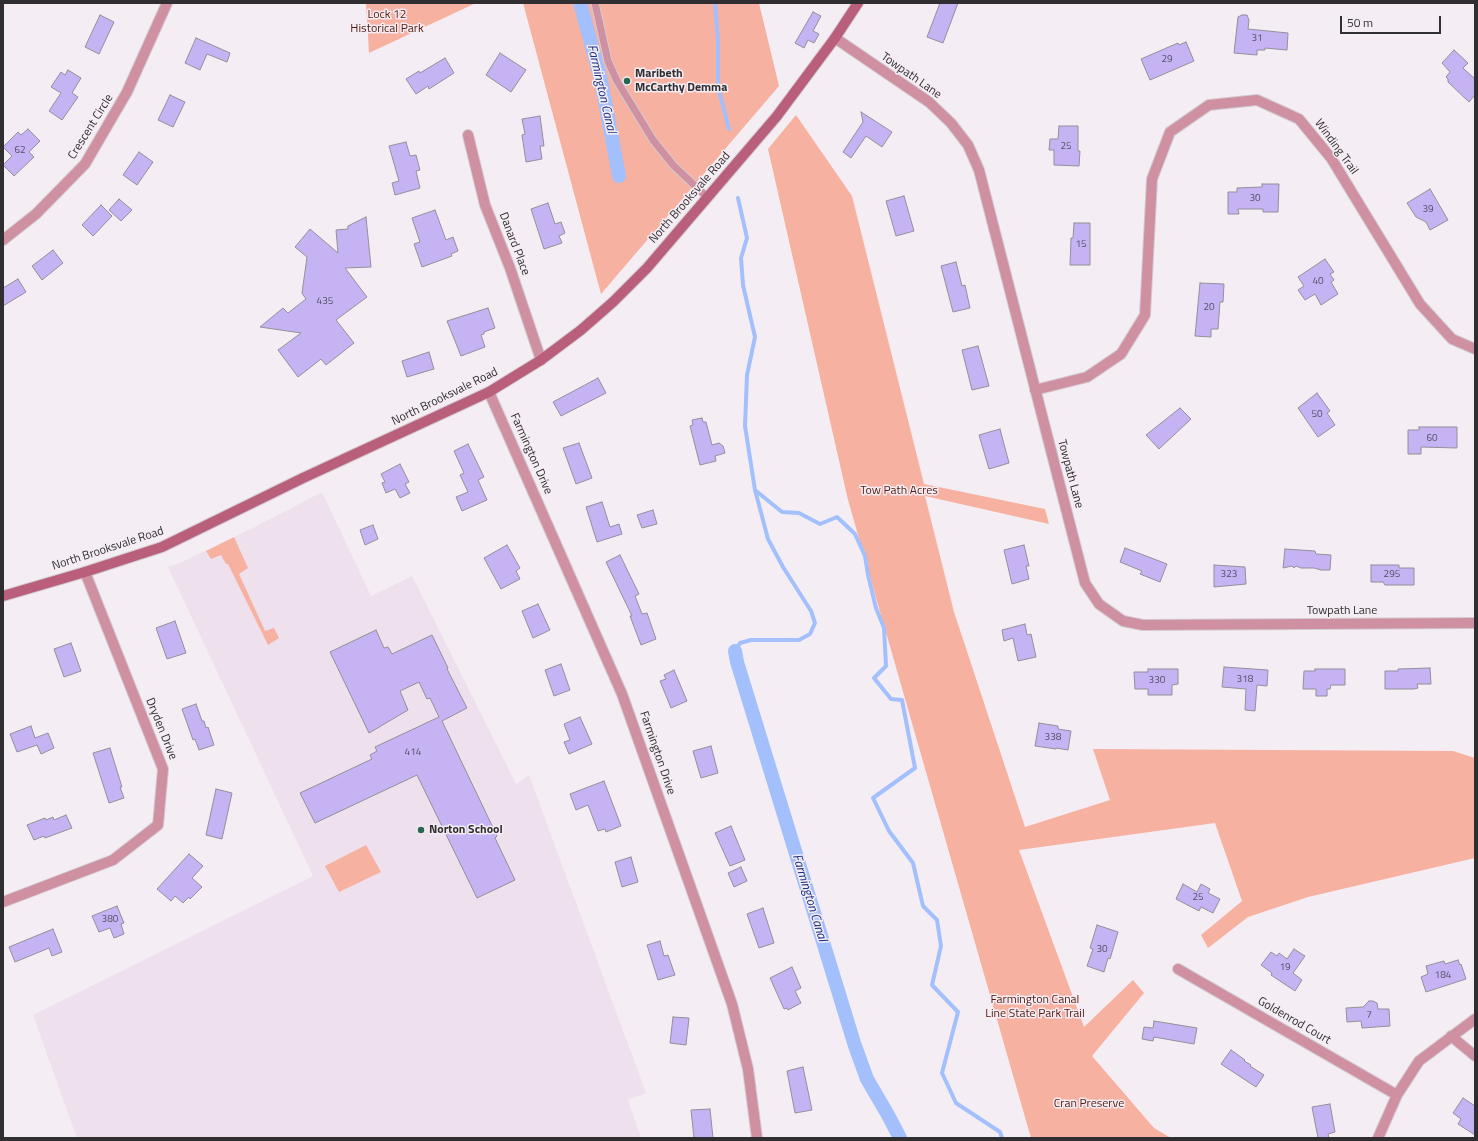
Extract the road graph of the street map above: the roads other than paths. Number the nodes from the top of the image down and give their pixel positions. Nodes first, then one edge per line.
1 (167, 3) edge
2 (595, 3) edge
3 (858, 3) edge
4 (835, 38) junction
5 (468, 135) dead end
6 (708, 198) junction
7 (3, 240) edge
8 (1475, 349) edge
9 (541, 360) junction
10 (1035, 390) junction
11 (489, 392) junction
12 (85, 572) junction
13 (3, 596) edge
14 (1475, 623) edge
15 (3, 902) edge
16 (1178, 970) dead end
17 (1475, 1019) edge
18 (1451, 1036) junction
19 (1475, 1056) edge
20 (1397, 1095) junction
21 (757, 1138) edge
22 (1378, 1138) edge

1 - 7 street, Crescent Circle
2 - 6 lane
3 - 4 main road, North Brooksvale Road
4 - 6 main road, North Brooksvale Road
4 - 10 street, Towpath Lane
5 - 9 street, Danard Place
6 - 9 main road, North Brooksvale Road
8 - 10 street, Winding Trail
9 - 11 main road, North Brooksvale Road
10 - 14 street, Towpath Lane
11 - 12 main road, North Brooksvale Road
11 - 21 street, Farmington Drive
12 - 13 main road, North Brooksvale Road
12 - 15 street, Dryden Drive
16 - 20 street, Goldenrod Court
17 - 18 street
18 - 19 street
18 - 20 street
20 - 22 street

